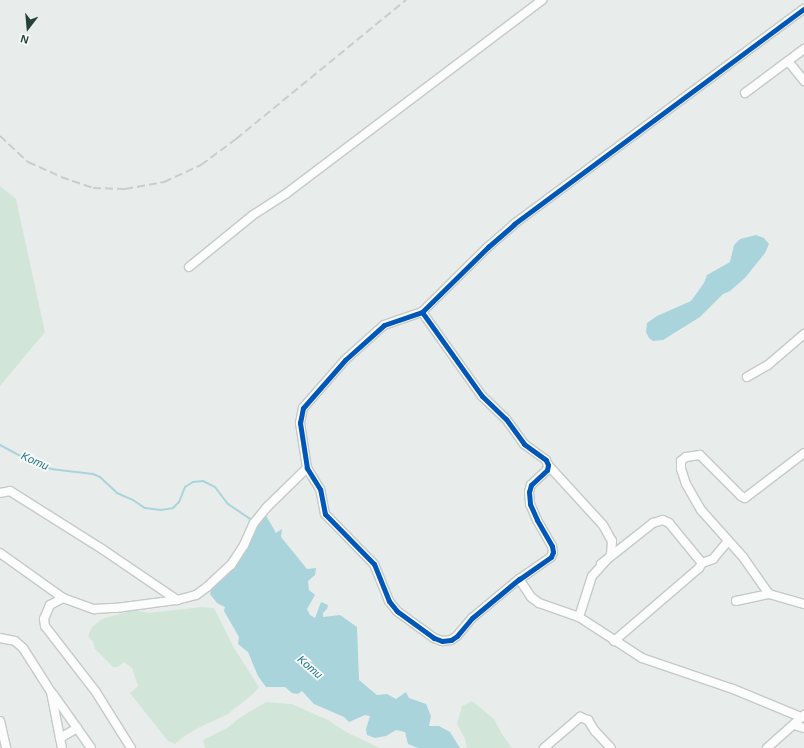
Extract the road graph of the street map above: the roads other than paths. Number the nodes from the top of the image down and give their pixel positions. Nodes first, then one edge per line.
1 (542, 0) edge
2 (804, 9) edge
3 (804, 49) edge
4 (788, 61) junction
5 (804, 81) edge
6 (745, 92) dead end
7 (189, 267) dead end
8 (422, 312) junction
9 (804, 334) edge
10 (747, 378) dead end
11 (804, 453) edge
12 (548, 465) junction
13 (307, 468) junction
14 (0, 493) edge
15 (728, 541) junction
16 (0, 553) edge
17 (702, 562) junction
18 (601, 564) junction
19 (519, 579) junction
20 (769, 594) junction
21 (62, 598) junction
22 (177, 600) junction
23 (736, 601) dead end
24 (804, 604) edge
25 (579, 617) junction
26 (0, 638) edge
27 (614, 641) junction
28 (51, 692) junction
29 (803, 716) edge
30 (0, 721) edge
31 (794, 725) junction
32 (77, 728) junction
33 (804, 728) edge
34 (60, 738) junction
35 (6, 748) edge
36 (62, 748) edge
37 (91, 748) edge
38 (131, 748) edge
39 (544, 748) edge
40 (611, 748) edge
41 (767, 748) edge

1 - 7 street
2 - 8 street
3 - 4 street
4 - 5 street
4 - 6 street
8 - 12 street
8 - 13 street
9 - 10 street
11 - 15 street
12 - 18 street
12 - 19 street
13 - 19 street
13 - 22 street
14 - 22 street
15 - 17 street
15 - 20 street
16 - 21 street
17 - 18 street
17 - 27 street
18 - 25 street
19 - 25 street
20 - 23 street
20 - 24 street
21 - 22 street
21 - 38 street
25 - 27 street
26 - 28 street
27 - 29 street
28 - 32 street
28 - 34 street
29 - 31 street
30 - 35 street
31 - 33 street
31 - 41 street
32 - 34 street
32 - 37 street
34 - 36 street
39 - 40 street

